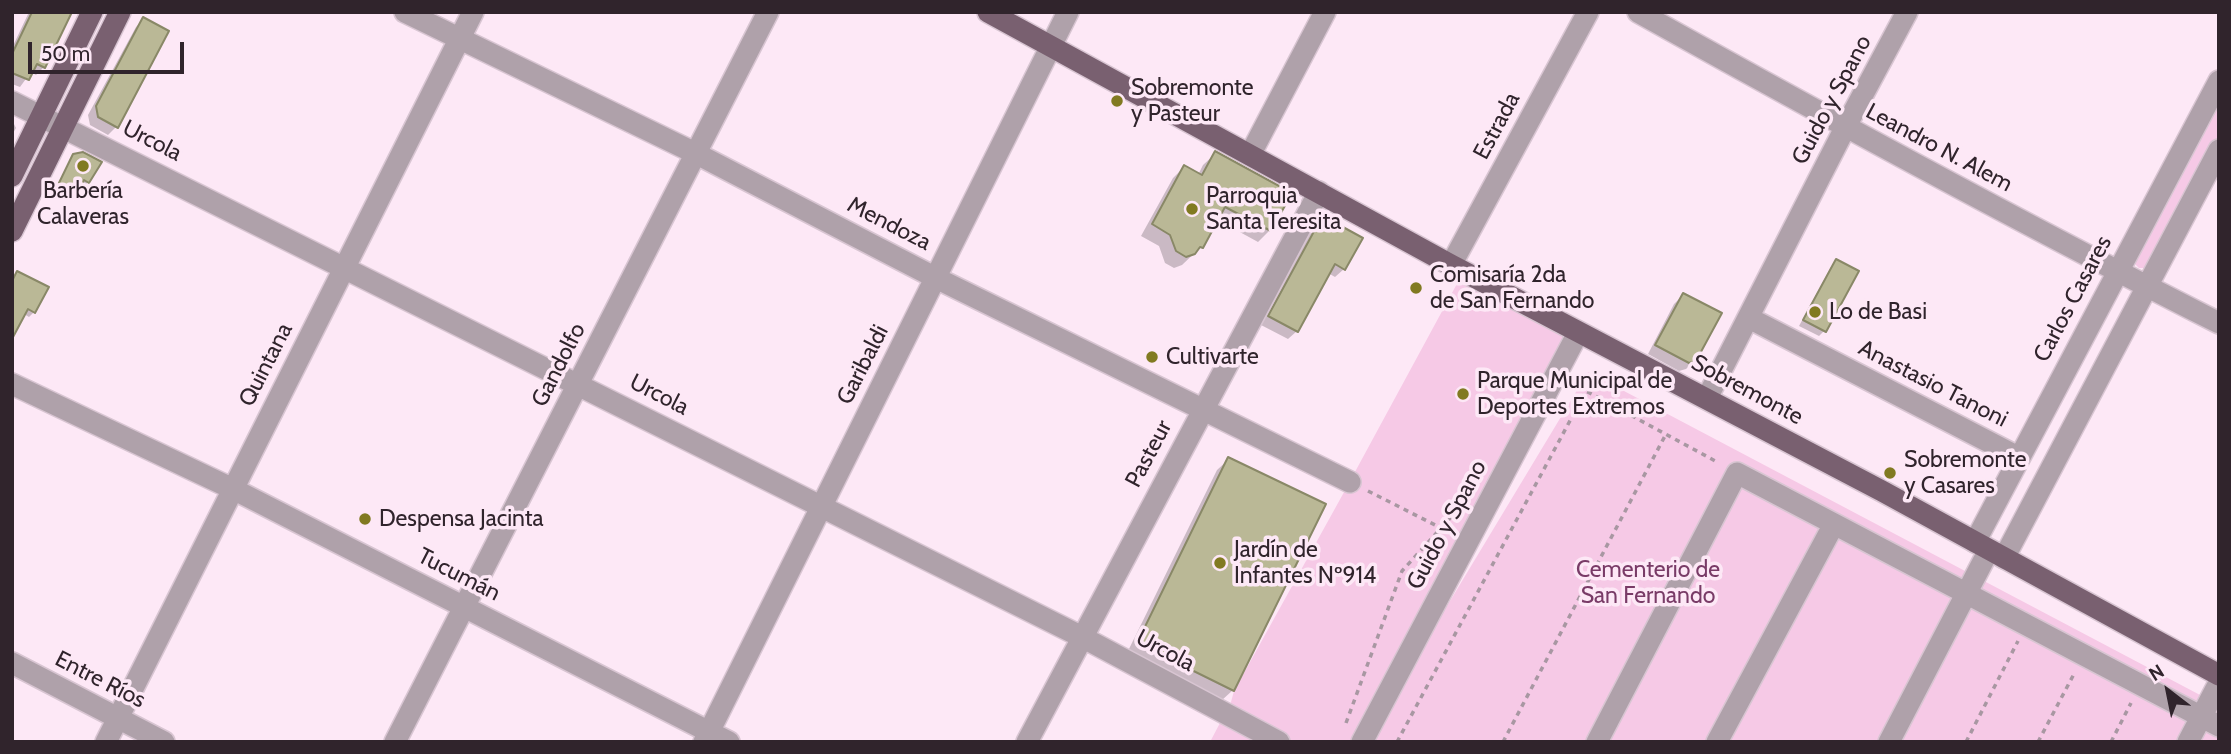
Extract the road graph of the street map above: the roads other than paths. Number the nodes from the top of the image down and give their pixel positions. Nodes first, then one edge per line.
1 (92, 12) edge
2 (120, 12) edge
3 (405, 12) edge
4 (472, 12) edge
5 (768, 12) edge
6 (988, 12) edge
7 (1068, 12) edge
8 (1325, 12) edge
9 (1588, 12) edge
10 (1638, 12) edge
11 (1907, 12) edge
12 (459, 40) junction
13 (1052, 46) junction
14 (2219, 81) edge
15 (12, 102) edge
16 (41, 116) junction
17 (63, 126) junction
18 (1846, 128) junction
19 (2219, 150) edge
20 (696, 153) junction
21 (1250, 155) junction
22 (12, 176) edge
23 (1318, 192) junction
24 (12, 231) edge
25 (1451, 265) junction
26 (344, 267) junction
27 (2117, 272) junction
28 (936, 278) junction
29 (2146, 287) junction
30 (1749, 318) junction
31 (2219, 323) edge
32 (1578, 333) junction
33 (12, 384) edge
34 (578, 384) junction
35 (1707, 398) junction
36 (1203, 409) junction
37 (2018, 457) junction
38 (1350, 482) road end
39 (233, 489) junction
40 (822, 506) junction
41 (1834, 524) junction
42 (1989, 550) junction
43 (1966, 593) junction
44 (464, 607) junction
45 (1082, 637) junction
46 (12, 663) edge
47 (2219, 675) edge
48 (2219, 683) edge
49 (118, 719) junction
50 (2210, 721) edge
51 (706, 737) edge
52 (106, 742) edge
53 (164, 742) edge
54 (395, 742) edge
55 (729, 742) edge
56 (1027, 742) edge
57 (1279, 742) edge
58 (1362, 742) edge
59 (1597, 742) edge
60 (1717, 742) edge
61 (1889, 742) edge
62 (2188, 742) edge

1 - 16 main road
2 - 17 main road
3 - 12 street, Mendoza
4 - 12 street, Quintana
5 - 20 street, Gandolfo
6 - 13 main road, Sobremonte
7 - 13 street, Garibaldi
8 - 21 street
9 - 25 street, Estrada
10 - 18 street, Leandro N. Alem
11 - 18 street, Guido y Spano
12 - 20 street, Mendoza
12 - 26 street, Quintana
13 - 21 main road, Sobremonte
13 - 28 street, Garibaldi
14 - 27 street, Carlos Casares
15 - 16 street, Urcola
16 - 17 street, Urcola
16 - 22 main road
17 - 24 main road
17 - 26 street, Urcola
18 - 27 street, Leandro N. Alem
18 - 30 street, Guido y Spano
19 - 29 street
20 - 28 street, Mendoza
20 - 34 street, Gandolfo
21 - 23 main road, Sobremonte
23 - 25 main road, Sobremonte
23 - 36 street, Pasteur
25 - 32 main road, Sobremonte
26 - 34 street, Urcola
26 - 39 street, Quintana
27 - 29 street, Leandro N. Alem
27 - 37 street, Carlos Casares
28 - 36 street, Mendoza
28 - 40 street, Garibaldi
29 - 31 street, Leandro N. Alem
29 - 42 street
30 - 35 street, Guido y Spano
30 - 37 street, Anastasio Tanoni
32 - 35 main road, Sobremonte
32 - 58 street, Guido y Spano
33 - 39 street, Tucumán
34 - 40 street, Urcola
34 - 44 street, Gandolfo
35 - 42 main road, Sobremonte
36 - 38 street, Mendoza
36 - 45 street, Pasteur
37 - 42 street, Carlos Casares
39 - 44 street, Tucumán
39 - 49 street, Quintana
40 - 45 street, Urcola
40 - 51 street, Garibaldi
41 - 43 street
41 - 59 street
41 - 60 street
42 - 43 street
42 - 47 main road, Sobremonte
43 - 50 street
43 - 61 street
44 - 51 street, Tucumán
44 - 54 street, Gandolfo
45 - 56 street, Pasteur
45 - 57 street, Urcola
46 - 49 street, Entre Ríos
48 - 50 street
49 - 52 street, Quintana
49 - 53 street, Entre Ríos
50 - 62 street
51 - 55 street, Tucumán

